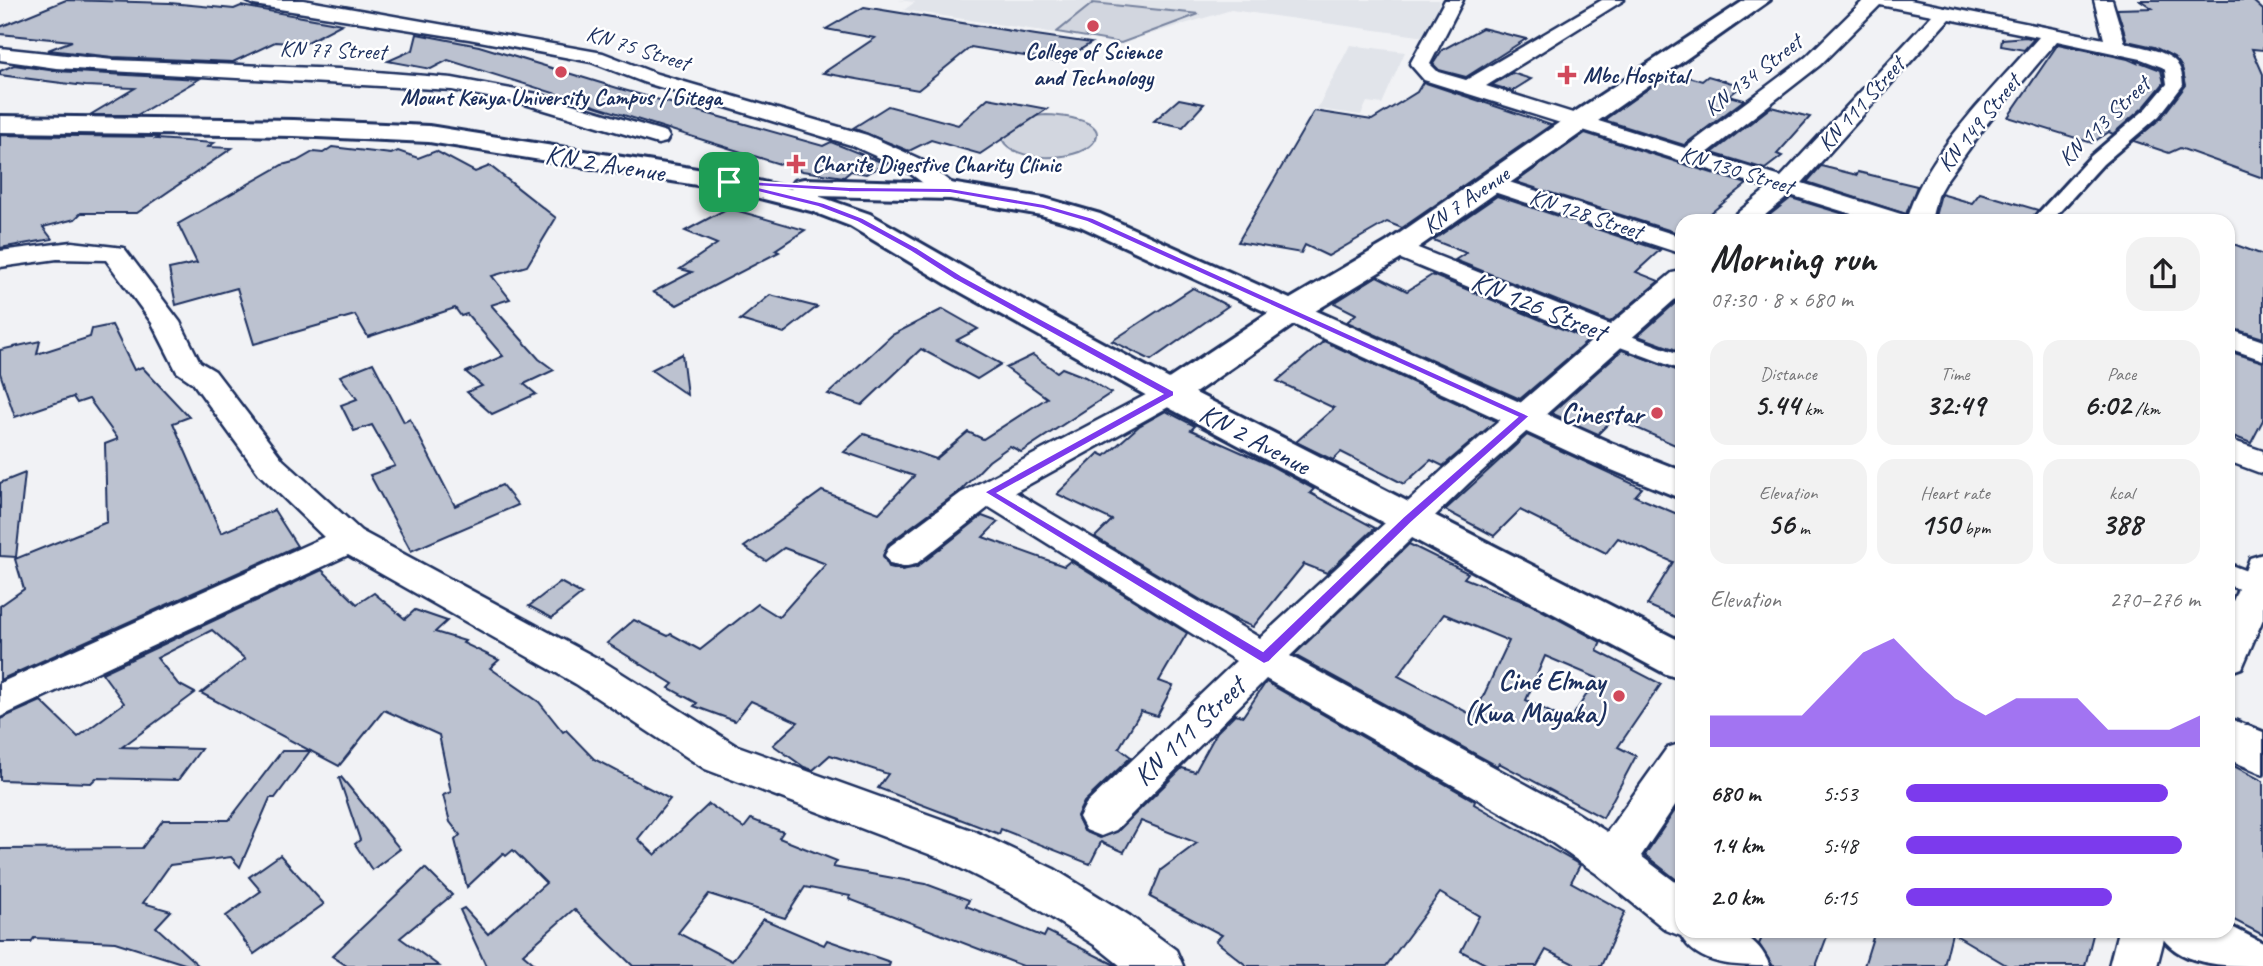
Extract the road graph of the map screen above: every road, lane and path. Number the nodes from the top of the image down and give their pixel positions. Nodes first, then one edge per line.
1 (254, 0) edge
2 (1454, 0) edge
3 (1615, 0) edge
4 (1759, 0) edge
5 (1874, 0) edge
6 (1883, 0) edge
7 (2103, 0) edge
8 (1938, 8) edge
9 (2052, 34) junction
10 (2116, 47) junction
11 (0, 54) edge
12 (2167, 63) joint
13 (1470, 87) junction
14 (1579, 120) junction
15 (0, 124) edge
16 (658, 137) dead end
17 (1689, 156) junction
18 (729, 182) junction
19 (1490, 183) junction
20 (1787, 185) junction
21 (950, 191) junction
22 (1751, 214) edge
23 (1876, 214) edge
24 (1920, 214) edge
25 (2047, 214) edge
26 (917, 230) junction
27 (1675, 244) edge
28 (1398, 248) junction
29 (0, 259) edge
30 (1675, 285) edge
31 (1291, 312) junction
32 (1612, 336) junction
33 (2235, 341) edge
34 (2263, 351) edge
35 (1675, 360) edge
36 (1170, 394) junction
37 (1524, 416) junction
38 (2235, 452) edge
39 (2263, 463) edge
40 (1675, 483) edge
41 (990, 492) junction
42 (1407, 520) junction
43 (349, 540) junction
44 (903, 555) dead end
45 (2253, 579) edge
46 (2235, 636) edge
47 (1675, 658) edge
48 (1264, 659) junction
49 (0, 701) edge
50 (2235, 740) edge
51 (2263, 754) edge
52 (1675, 770) edge
53 (1101, 817) dead end
54 (1613, 860) junction
55 (1675, 909) edge
56 (1711, 938) edge
57 (2140, 938) edge
58 (2198, 938) edge
59 (1159, 966) edge
60 (1746, 966) edge
61 (2133, 966) edge
62 (2251, 966) edge

1 - 21 street, KN 75 Street
2 - 13 street, KN 130 Street
3 - 13 street
4 - 14 main road, KN 7 Avenue
5 - 17 street, KN 134 Street
6 - 8 street, KN 113 Street
7 - 10 street
8 - 9 street, KN 113 Street
8 - 20 street, KN 111 Street
9 - 10 street, KN 113 Street
9 - 24 street, KN 149 Street
10 - 12 street, KN 113 Street
11 - 16 street, KN 77 Street
12 - 25 street, KN 113 Street
13 - 14 street, KN 130 Street
14 - 17 street, KN 130 Street
14 - 19 main road, KN 7 Avenue
15 - 18 main road, KN 2 Avenue
17 - 20 street, KN 130 Street
18 - 21 main road
18 - 26 main road, KN 2 Avenue
19 - 27 street, KN 128 Street
19 - 28 main road, KN 7 Avenue
20 - 22 street, KN 111 Street
20 - 23 street, KN 130 Street
21 - 26 main road
21 - 31 main road
26 - 36 main road, KN 2 Avenue
28 - 31 main road, KN 7 Avenue
28 - 32 street, KN 126 Street
29 - 43 street
30 - 32 street, KN 111 Street
31 - 36 main road, KN 7 Avenue
31 - 37 main road
32 - 35 street, KN 126 Street
32 - 37 street, KN 111 Street
33 - 34 street
36 - 41 street
36 - 42 main road, KN 2 Avenue
37 - 40 main road
37 - 42 street, KN 111 Street
38 - 39 street
41 - 44 street
41 - 48 street
42 - 47 main road, KN 2 Avenue
42 - 48 street, KN 111 Street
43 - 49 street
43 - 59 street
45 - 46 street
48 - 53 street, KN 111 Street
48 - 54 street
50 - 51 main road
52 - 54 street
54 - 55 street
56 - 60 street
57 - 61 street
58 - 62 main road

